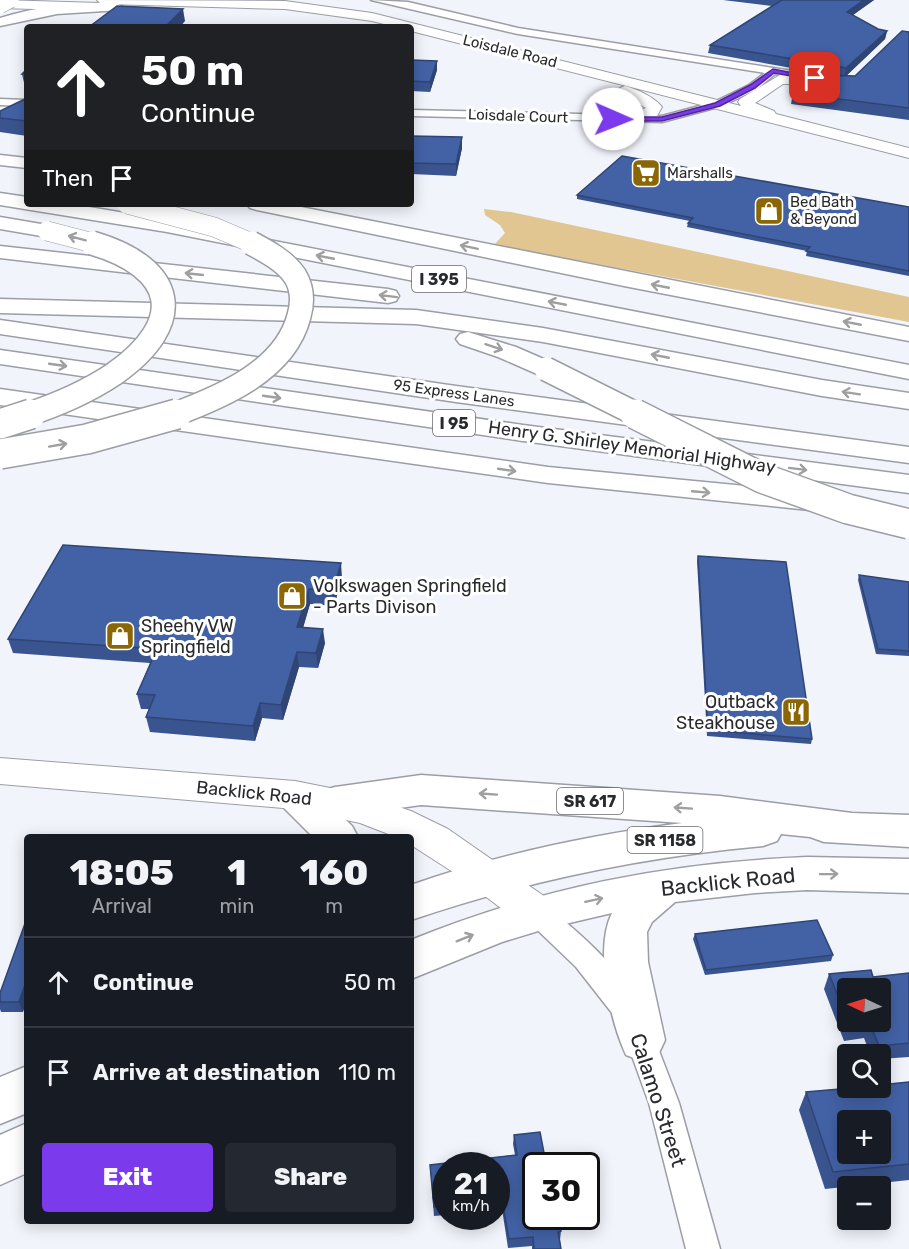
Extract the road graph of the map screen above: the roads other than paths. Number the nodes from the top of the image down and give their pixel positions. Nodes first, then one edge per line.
1 (11, 0) edge
2 (103, 0) edge
3 (375, 0) edge
4 (31, 2) edge
5 (0, 5) edge
6 (408, 5) junction
7 (116, 8) junction
8 (421, 8) junction
9 (381, 21) edge
10 (0, 22) edge
11 (414, 29) edge
12 (414, 35) edge
13 (755, 68) junction
14 (773, 71) junction
15 (736, 82) joint
16 (841, 82) joint
17 (641, 86) junction
18 (626, 91) junction
19 (716, 98) junction
20 (0, 102) edge
21 (24, 103) edge
22 (697, 104) junction
23 (414, 113) edge
24 (629, 119) junction
25 (811, 128) junction
26 (909, 153) edge
27 (0, 160) edge
28 (24, 163) edge
29 (909, 164) edge
30 (0, 183) edge
31 (24, 186) edge
32 (0, 199) edge
33 (24, 203) edge
34 (53, 207) edge
35 (140, 207) edge
36 (272, 207) edge
37 (0, 223) edge
38 (0, 252) edge
39 (0, 306) edge
40 (334, 314) junction
41 (0, 327) edge
42 (909, 334) edge
43 (0, 357) edge
44 (841, 360) junction
45 (909, 372) edge
46 (0, 397) edge
47 (909, 402) edge
48 (0, 414) edge
49 (124, 415) junction
50 (0, 424) edge
51 (679, 424) junction
52 (909, 441) edge
53 (0, 454) edge
54 (909, 455) edge
55 (909, 484) edge
56 (909, 510) edge
57 (909, 524) edge
58 (0, 771) edge
59 (295, 795) joint
60 (336, 820) edge
61 (845, 826) junction
62 (909, 831) edge
63 (909, 876) edge
64 (488, 877) junction
65 (664, 887) junction
66 (414, 902) edge
67 (537, 913) junction
68 (414, 959) edge
69 (642, 1040) junction
70 (24, 1090) edge
71 (0, 1101) edge
72 (24, 1149) edge
73 (0, 1160) edge
74 (703, 1249) edge

1 - 5 main road, bridge
2 - 9 main road, Loisdale Road
3 - 6 street
4 - 5 main road, Loisdale Road
4 - 7 main road, Loisdale Road
4 - 10 main road
6 - 8 street
6 - 9 street
7 - 9 main road, Loisdale Road
7 - 10 main road
8 - 9 street
8 - 13 street
11 - 17 main road, Loisdale Road
12 - 18 main road, Loisdale Road
13 - 14 street
13 - 15 street
14 - 16 street
14 - 19 street
15 - 17 main road
16 - 25 main road
17 - 22 main road, Loisdale Road
18 - 22 main road, Loisdale Road
18 - 24 main road
19 - 22 main road, Loisdale Road
19 - 25 main road, Loisdale Road
20 - 21 street
22 - 24 street, Loisdale Court
22 - 29 main road, Loisdale Road
23 - 24 street, Loisdale Court
25 - 26 main road, Loisdale Road
27 - 28 main road
30 - 31 main road
32 - 33 main road
44 -> 34 main road, I 395
53 -> 35 main road, bridge
42 -> 36 main road
50 -> 37 main road, bridge
44 -> 38 main road
39 - 40 main road
47 -> 40 main road
40 -> 57 main road, bridge
41 - 51 main road, 95 Express Lanes
43 -> 55 main road, Henry G. Shirley Memorial Highway / I 95
44 - 45 main road
46 - 49 main road, bridge
48 - 49 main road, bridge
49 -> 56 main road
51 - 52 main road
51 - 54 main road, 95 Express Lanes
58 - 59 main road, Backlick Road
59 - 60 main road
61 -> 60 main road, SR 617
60 - 64 main road, Backlick Road
61 - 62 main road, SR 617
61 - 64 main road, SR 1158
65 -> 63 main road, Backlick Road
64 - 66 main road, SR 1158
64 - 67 main road, Backlick Road
67 -> 65 main road, Backlick Road
65 - 69 main road
68 -> 67 main road
67 - 69 street, Calamo Street
69 - 74 street, Calamo Street
70 - 71 main road
72 - 73 main road

